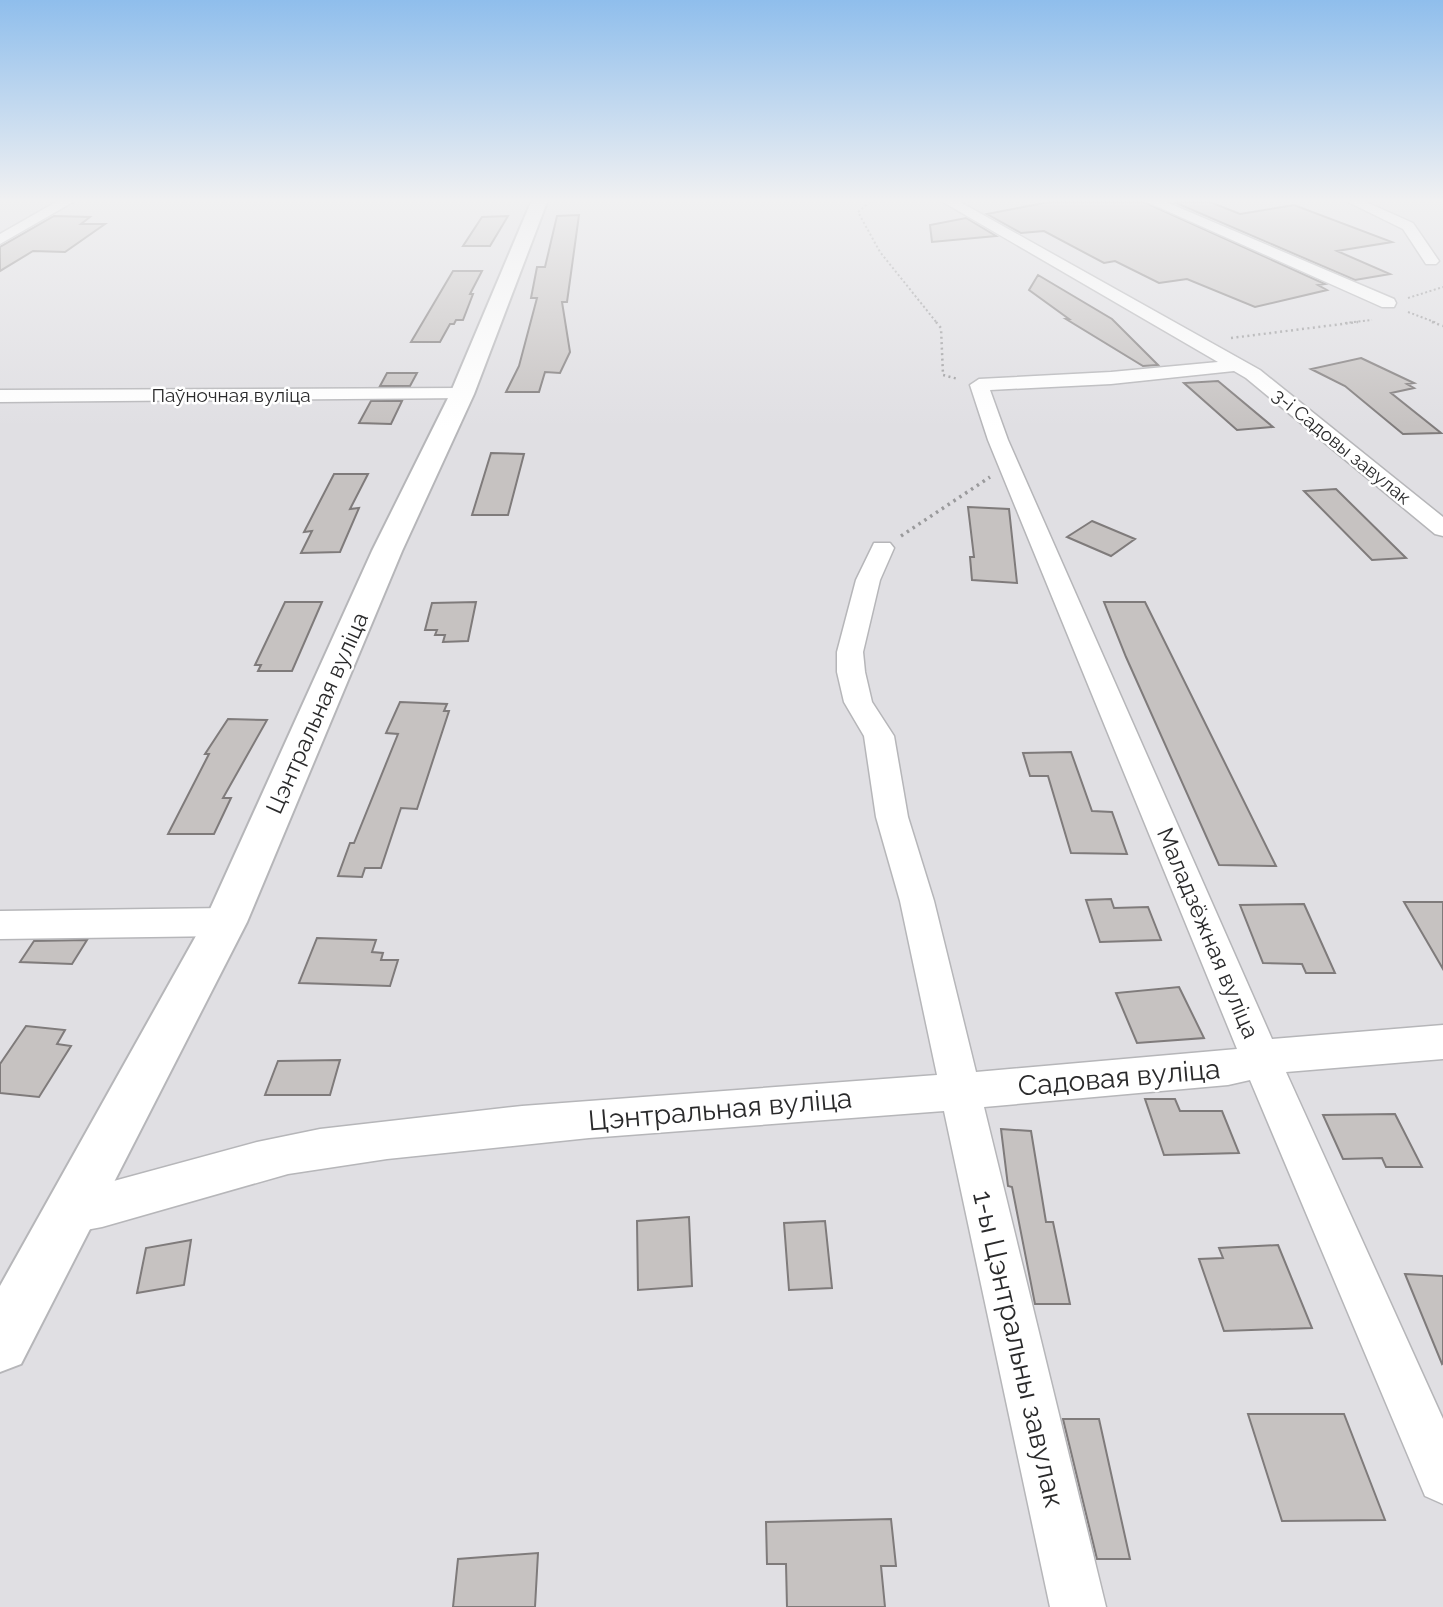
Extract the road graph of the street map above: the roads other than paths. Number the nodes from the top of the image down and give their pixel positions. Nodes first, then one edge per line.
1 (509, 277) edge
2 (1083, 277) edge
3 (1326, 277) edge
4 (1393, 306) road end
5 (1238, 365) junction
6 (462, 394) junction
7 (0, 396) edge
8 (1443, 529) edge
9 (882, 548) road end
10 (226, 922) junction
11 (0, 925) edge
12 (1443, 1042) edge
13 (1260, 1057) junction
14 (960, 1091) junction
15 (70, 1212) junction
16 (0, 1343) edge
17 (1443, 1478) edge
18 (1078, 1607) edge

1 - 6 street, Цэнтральная вуліца
2 - 5 street, 3-і Садовы завулак
3 - 4 street
5 - 8 street, 3-і Садовы завулак
5 - 13 street, Маладзёжная вуліца
6 - 7 street, Паўночная вуліца
6 - 10 street, Цэнтральная вуліца
9 - 14 street, 1-ы Цэнтральны завулак
10 - 11 street
10 - 15 street, Цэнтральная вуліца
12 - 13 street, Садовая вуліца
13 - 14 street, Садовая вуліца
13 - 17 street, Маладзёжная вуліца
14 - 15 street, Цэнтральная вуліца
14 - 18 street, 1-ы Цэнтральны завулак
15 - 16 street, Цэнтральная вуліца

